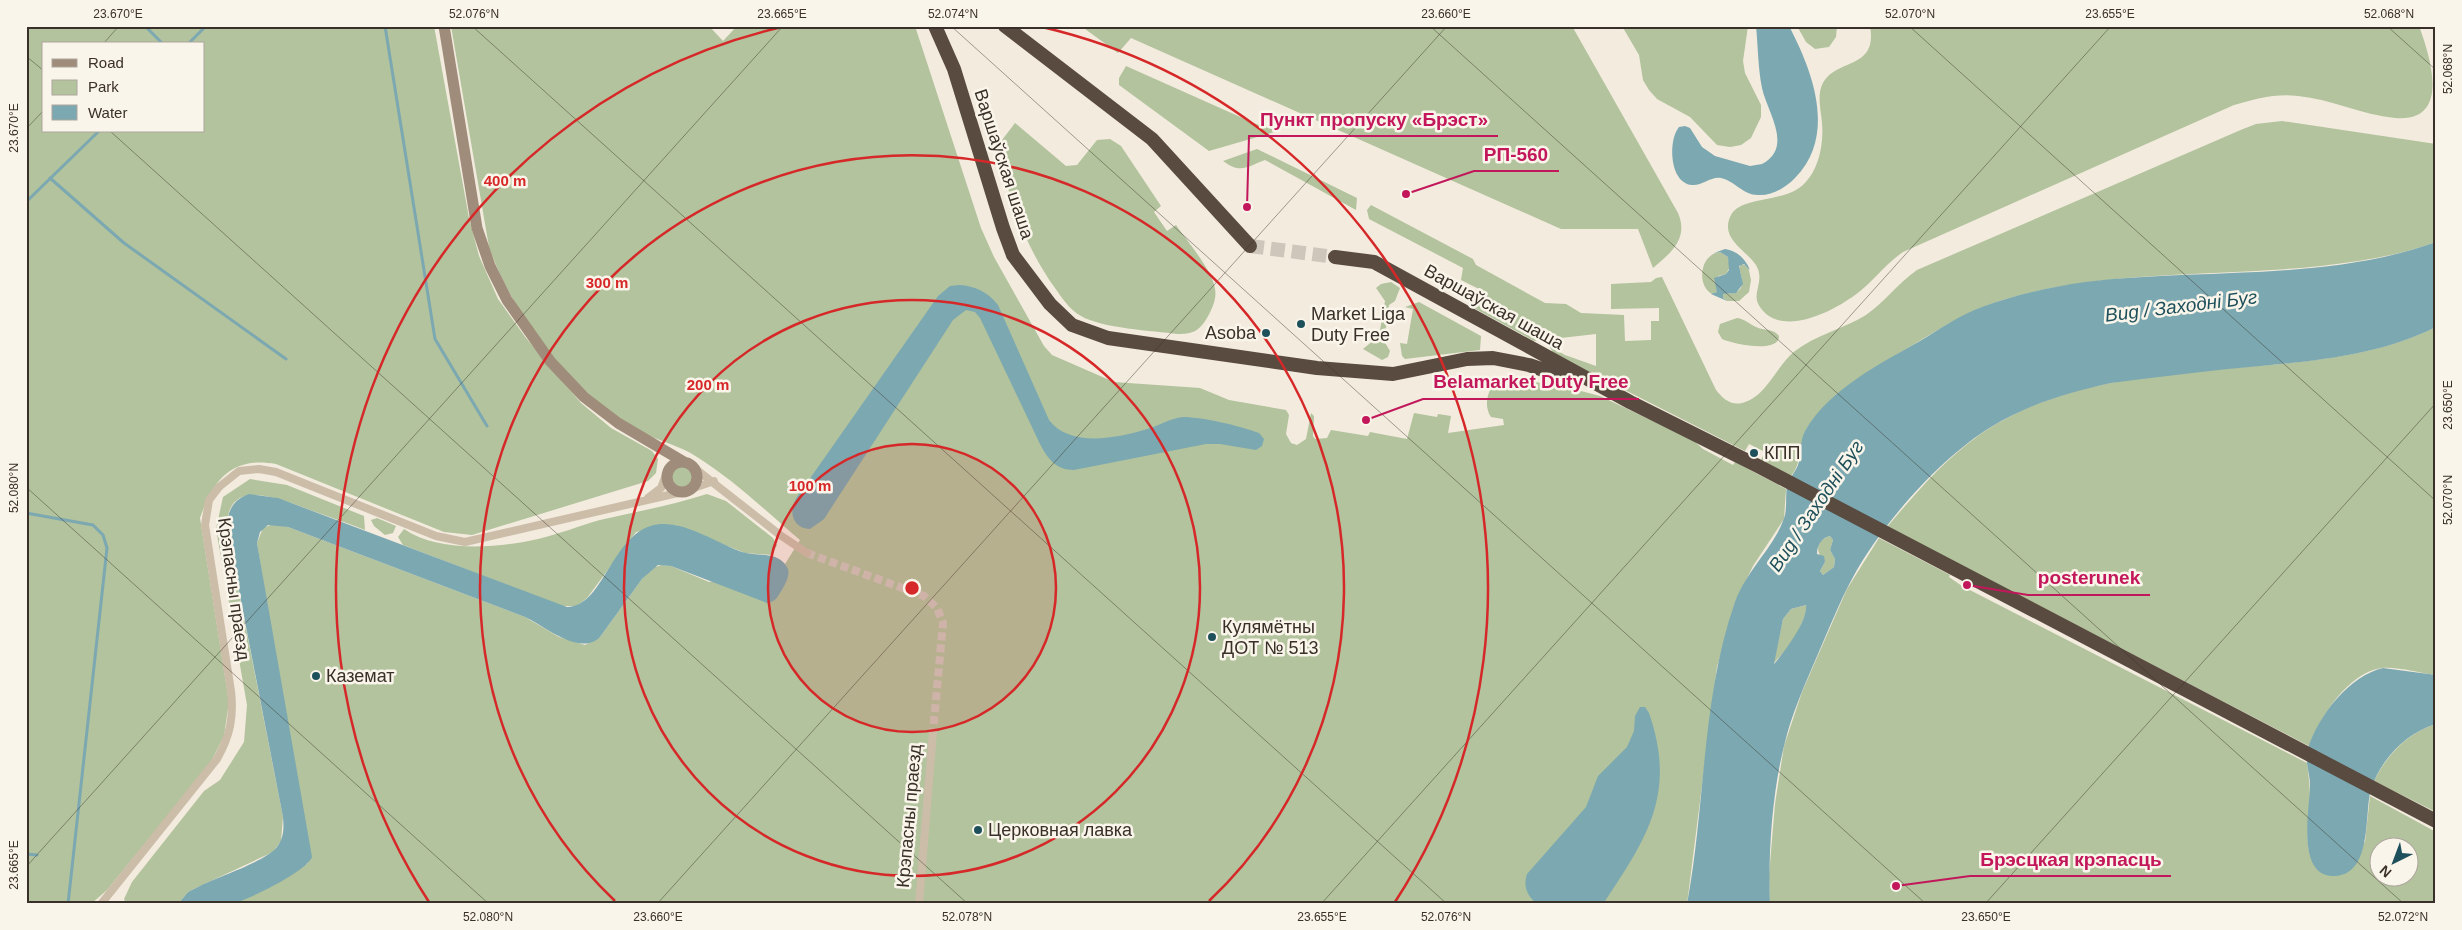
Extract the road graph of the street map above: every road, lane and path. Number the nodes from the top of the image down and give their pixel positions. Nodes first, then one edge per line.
1 (444, 26) edge
2 (935, 26) edge
3 (1005, 26) edge
4 (1250, 246) tunnel mouth
5 (1335, 257) tunnel mouth
6 (1630, 402) junction
7 (653, 445) junction
8 (688, 464) junction
9 (666, 475) junction
10 (714, 482) junction
11 (685, 491) junction
12 (642, 502) junction
13 (807, 553) tunnel mouth
14 (933, 732) tunnel mouth
15 (2436, 821) edge
16 (111, 900) edge
17 (101, 904) edge
18 (919, 904) edge

1 - 7 street
2 - 6 highway, Варшаўская шаша
3 - 4 highway
5 - 6 highway, Варшаўская шаша
6 - 15 highway, Варшаўская шаша
7 - 8 street
7 - 9 street
8 - 9 street
8 - 10 street
8 - 11 street
9 - 11 street
9 - 12 street
10 - 11 street, Крэпасны праезд
10 - 13 street
11 - 12 street, Крэпасны праезд
12 - 16 street, Крэпасны праезд
14 - 18 street, Крэпасны праезд
16 - 17 street, Крэпасны праезд

